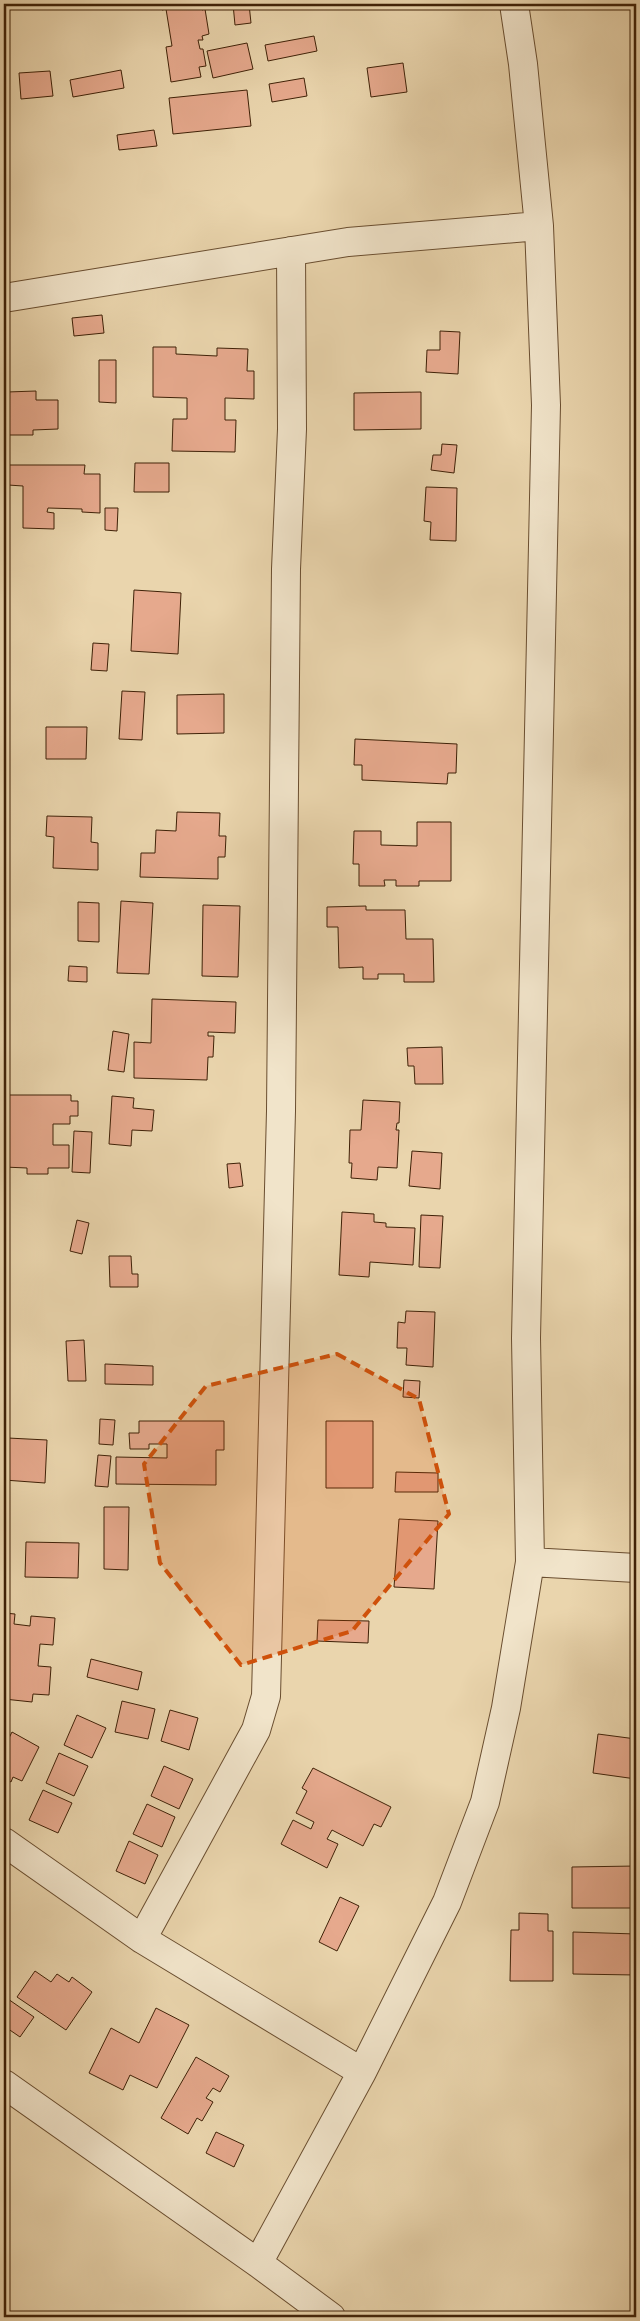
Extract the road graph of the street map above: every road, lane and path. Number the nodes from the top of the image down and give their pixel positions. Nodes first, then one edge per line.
1 (514, 4) edge
2 (539, 226) junction
3 (291, 251) junction
4 (4, 298) edge
5 (530, 1562) junction
6 (636, 1568) edge
7 (4, 1842) edge
8 (142, 1939) junction
9 (362, 2072) junction
10 (4, 2084) edge
11 (258, 2263) junction
12 (331, 2317) edge

1 - 2 street
2 - 3 street
2 - 5 street
3 - 4 street
3 - 8 street
5 - 6 street
5 - 9 street
7 - 8 street
8 - 9 street
9 - 11 street
10 - 11 street
11 - 12 street

